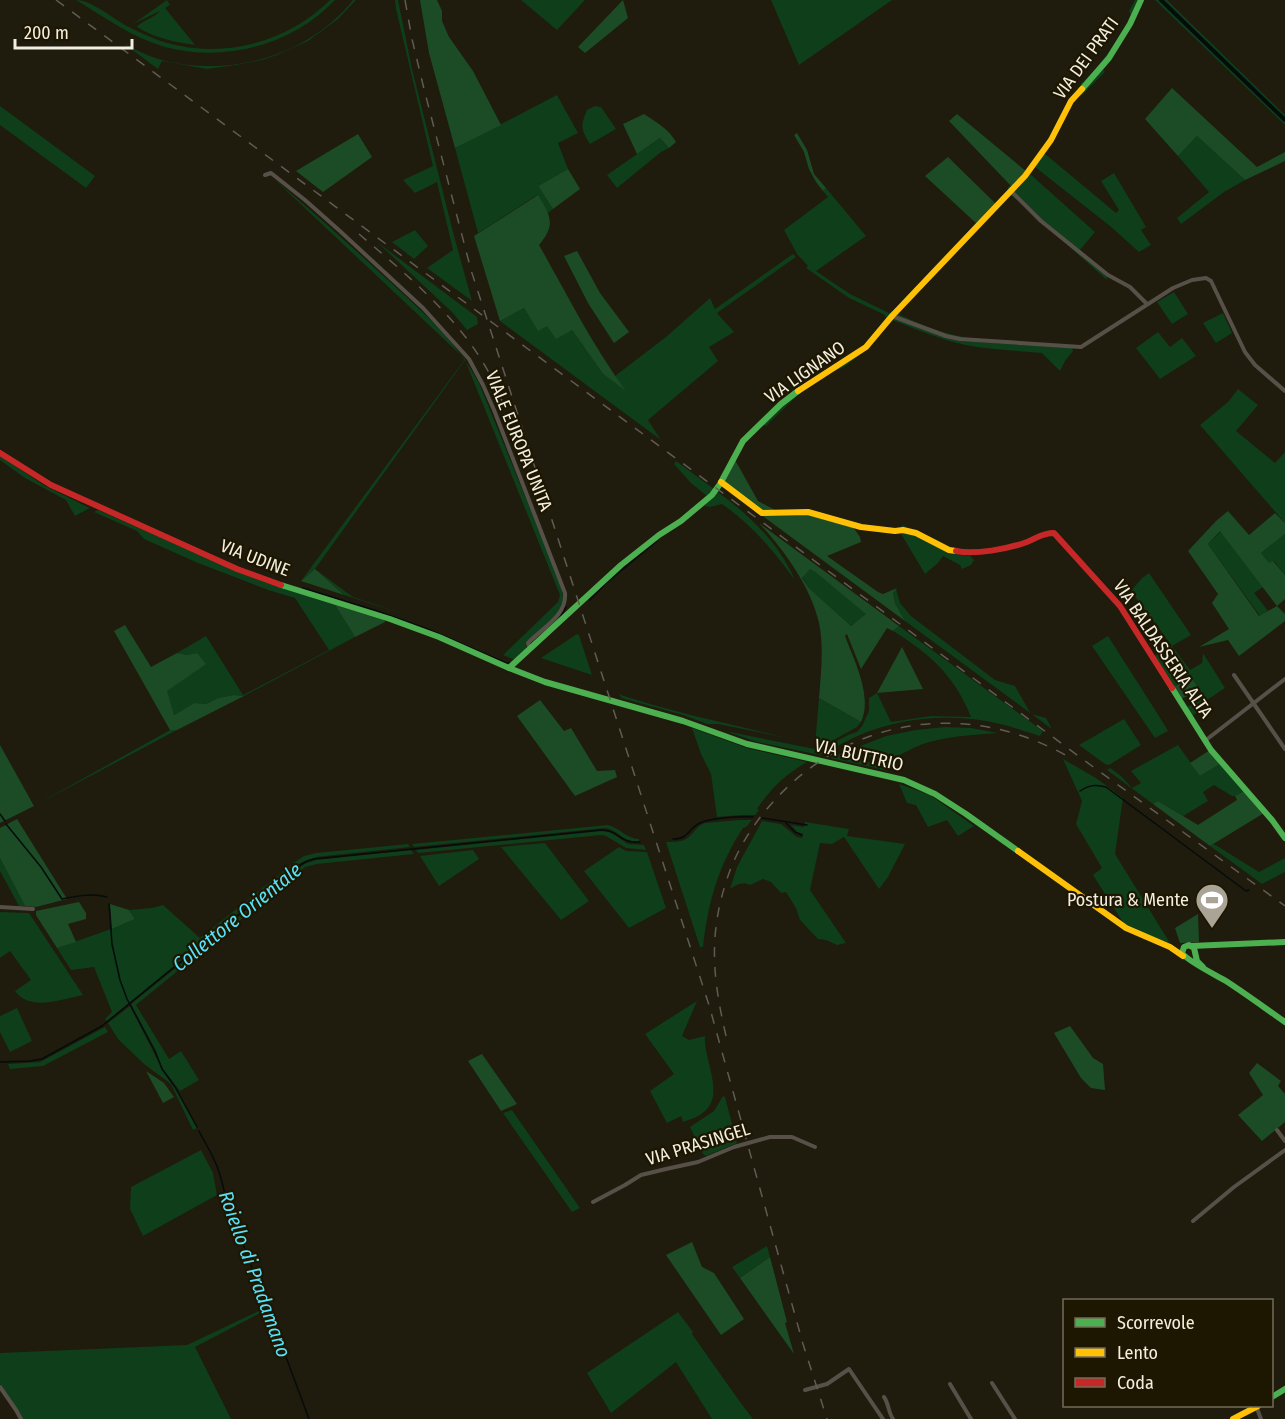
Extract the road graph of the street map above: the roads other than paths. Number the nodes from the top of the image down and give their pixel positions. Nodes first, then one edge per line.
1 (1141, 0) edge
2 (265, 175) dead end
3 (1011, 191) junction
4 (1147, 304) junction
5 (892, 316) junction
6 (1285, 391) edge
7 (0, 453) edge
8 (722, 482) junction
9 (530, 649) junction
10 (509, 668) junction
11 (1234, 675) dead end
12 (1285, 679) edge
13 (1254, 702) junction
14 (1206, 740) junction
15 (1285, 749) edge
16 (1285, 838) edge
17 (0, 908) edge
18 (33, 909) dead end
19 (1285, 942) edge
20 (1166, 945) junction
21 (1210, 945) junction
22 (1188, 946) junction
23 (1191, 955) junction
24 (1285, 1022) edge
25 (1277, 1130) dead end
26 (1285, 1141) edge
27 (815, 1147) dead end
28 (1285, 1150) edge
29 (592, 1202) dead end
30 (1193, 1221) dead end
31 (992, 1383) dead end
32 (950, 1384) dead end
33 (0, 1387) edge
34 (805, 1390) dead end
35 (884, 1397) dead end
36 (1255, 1407) edge
37 (21, 1419) edge
38 (883, 1419) edge
39 (893, 1419) edge
40 (971, 1419) edge
41 (1015, 1419) edge
42 (1233, 1419) edge

1 - 3 street, VIA DEI PRATI
2 - 9 street, VIALE EUROPA UNITA
3 - 4 street
3 - 5 street, VIA LIGNANO
4 - 5 street
4 - 6 street
5 - 8 street, VIA LIGNANO
7 - 10 street, VIA UDINE
8 - 9 street, VIA LIGNANO
8 - 14 street, VIA BALDASSERIA ALTA
9 - 10 street, VIA LIGNANO
10 - 20 street, VIA BUTTRIO
11 - 13 street
12 - 13 street
13 - 14 street
13 - 15 street
14 - 16 street, VIA BALDASSERIA ALTA
17 - 18 street
19 - 21 street
20 - 22 street, VIA BUTTRIO
20 - 23 street, VIA BUTTRIO
21 - 22 street
21 - 23 street
22 - 23 street, VIA BUTTRIO
22 - 23 street
23 - 24 street, VIA BUTTRIO
25 - 26 street
27 - 29 street, VIA PRASINGEL
28 - 30 street
31 - 41 street
32 - 40 street
33 - 37 street
34 - 38 street
35 - 39 street
36 - 42 street

